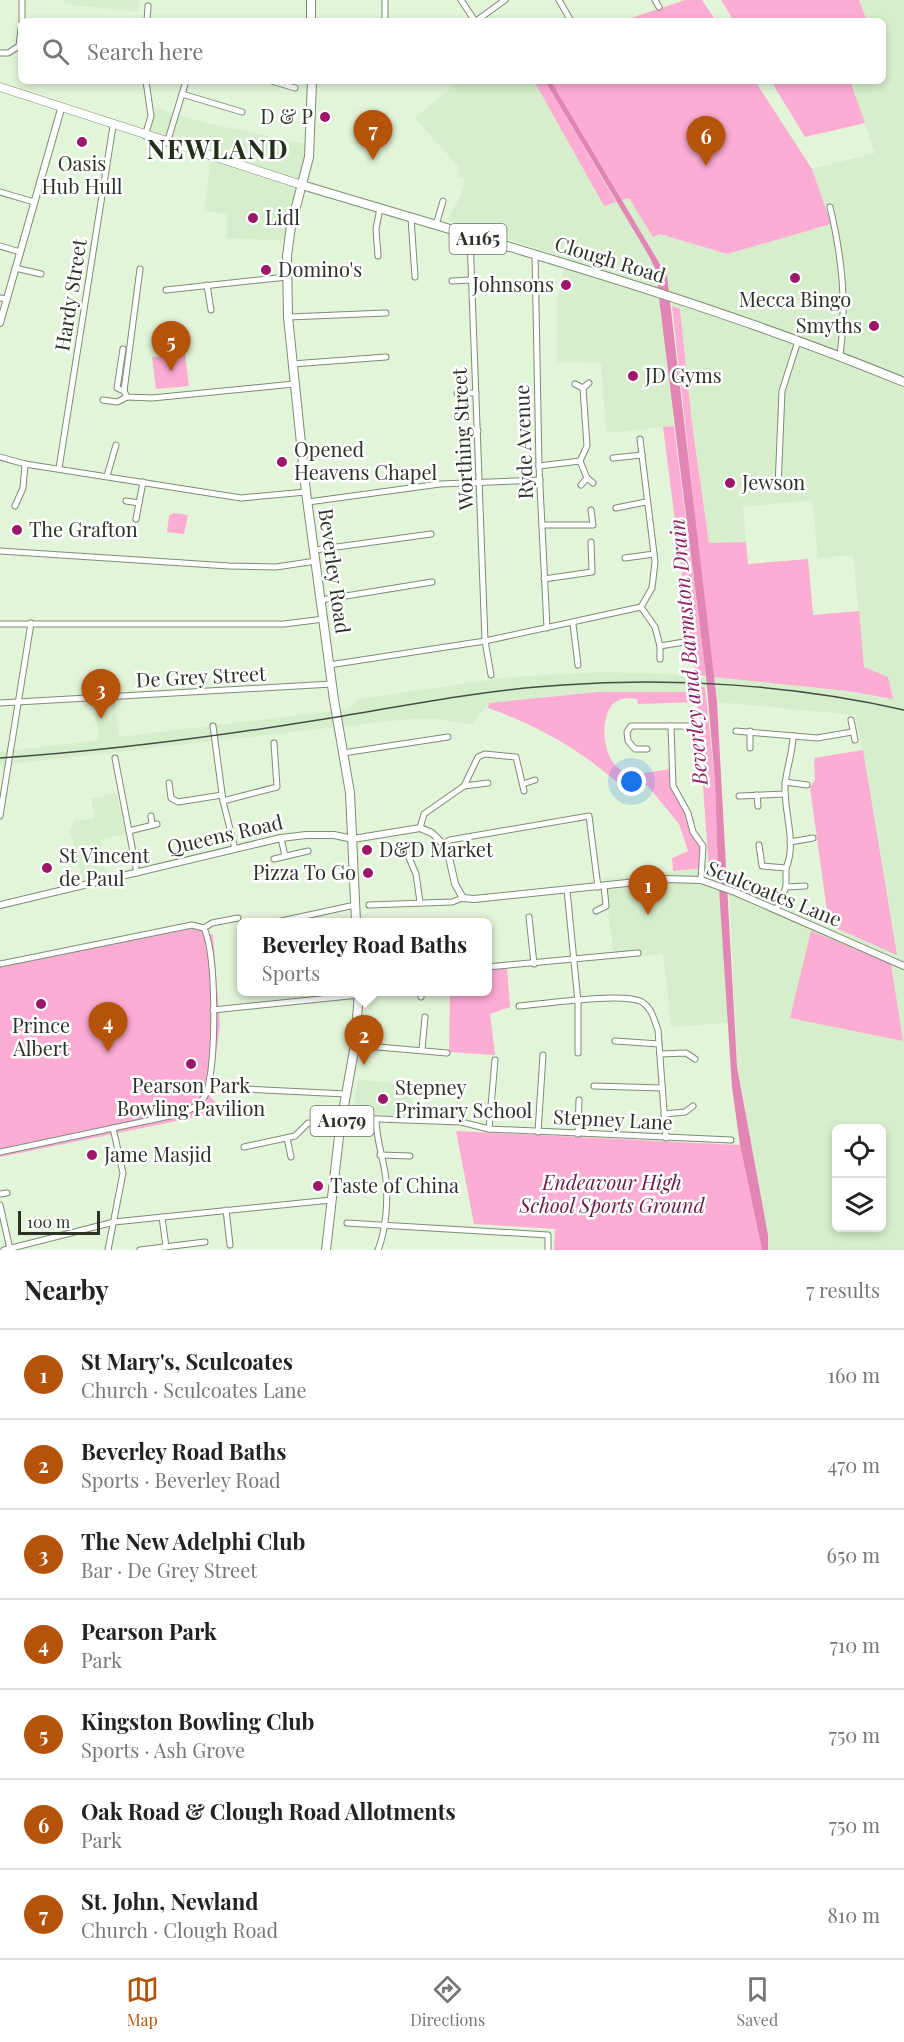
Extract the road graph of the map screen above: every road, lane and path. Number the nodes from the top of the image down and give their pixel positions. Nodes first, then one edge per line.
1 (22, 0) edge
2 (311, 0) edge
3 (385, 0) edge
4 (461, 0) edge
5 (506, 0) edge
6 (559, 0) edge
7 (655, 0) edge
8 (148, 6) dead end
9 (659, 6) dead end
10 (21, 18) edge
11 (147, 18) edge
12 (312, 18) edge
13 (385, 18) edge
14 (474, 18) edge
15 (480, 18) edge
16 (570, 18) edge
17 (18, 47) edge
18 (0, 52) edge
19 (146, 84) edge
20 (185, 84) edge
21 (282, 84) edge
22 (312, 84) edge
23 (0, 87) edge
24 (295, 88) dead end
25 (182, 94) junction
26 (61, 108) junction
27 (242, 112) dead end
28 (113, 126) junction
29 (146, 136) junction
30 (167, 143) junction
31 (302, 185) junction
32 (0, 192) edge
33 (443, 201) dead end
34 (34, 202) junction
35 (830, 207) dead end
36 (380, 208) junction
37 (411, 218) junction
38 (435, 227) junction
39 (470, 237) junction
40 (0, 246) edge
41 (20, 252) junction
42 (535, 254) junction
43 (378, 256) dead end
44 (15, 268) junction
45 (140, 269) dead end
46 (41, 274) dead end
47 (287, 277) junction
48 (415, 277) dead end
49 (452, 280) dead end
50 (471, 280) junction
51 (207, 285) junction
52 (166, 290) dead end
53 (3, 299) edge
54 (211, 310) dead end
55 (386, 313) dead end
56 (288, 317) junction
57 (0, 323) edge
58 (798, 341) junction
59 (123, 349) dead end
60 (840, 356) junction
61 (386, 357) dead end
62 (292, 364) junction
63 (904, 382) edge
64 (589, 383) dead end
65 (294, 384) junction
66 (575, 384) dead end
67 (583, 388) junction
68 (124, 391) junction
69 (457, 393) dead end
70 (476, 393) junction
71 (127, 397) junction
72 (103, 400) dead end
73 (478, 431) junction
74 (461, 432) dead end
75 (640, 439) dead end
76 (116, 445) dead end
77 (642, 455) junction
78 (0, 457) edge
79 (613, 458) dead end
80 (580, 461) junction
81 (25, 464) junction
82 (539, 466) junction
83 (59, 468) junction
84 (107, 476) junction
85 (587, 478) junction
86 (540, 480) junction
87 (143, 482) junction
88 (480, 483) junction
89 (593, 483) dead end
90 (581, 484) dead end
91 (778, 487) dead end
92 (306, 492) junction
93 (126, 501) dead end
94 (308, 502) junction
95 (646, 502) junction
96 (139, 503) junction
97 (15, 506) dead end
98 (616, 508) dead end
99 (591, 510) dead end
100 (136, 519) dead end
101 (542, 525) junction
102 (431, 534) dead end
103 (591, 542) dead end
104 (315, 550) junction
105 (0, 551) edge
106 (654, 554) junction
107 (635, 557) junction
108 (625, 558) dead end
109 (316, 561) junction
110 (636, 566) dead end
111 (544, 579) junction
112 (432, 582) dead end
113 (321, 600) junction
114 (641, 607) junction
115 (324, 619) junction
116 (31, 623) junction
117 (0, 624) edge
118 (573, 624) junction
119 (547, 628) junction
120 (485, 640) junction
121 (684, 642) dead end
122 (660, 646) junction
123 (660, 660) dead end
124 (330, 665) junction
125 (578, 665) dead end
126 (491, 675) dead end
127 (332, 684) junction
128 (17, 702) junction
129 (0, 703) edge
130 (851, 720) dead end
131 (213, 726) dead end
132 (671, 726) junction
133 (693, 726) dead end
134 (736, 730) dead end
135 (750, 731) junction
136 (852, 732) junction
137 (793, 736) junction
138 (448, 737) dead end
139 (855, 740) dead end
140 (274, 743) dead end
141 (750, 748) dead end
142 (647, 749) dead end
143 (343, 753) junction
144 (115, 758) dead end
145 (535, 780) dead end
146 (785, 782) junction
147 (168, 783) dead end
148 (488, 783) dead end
149 (523, 784) junction
150 (807, 785) dead end
151 (464, 786) junction
152 (524, 791) dead end
153 (785, 794) junction
154 (758, 795) junction
155 (739, 796) dead end
156 (223, 798) junction
157 (758, 806) dead end
158 (0, 816) edge
159 (151, 816) dead end
160 (420, 828) junction
161 (129, 831) junction
162 (280, 838) junction
163 (813, 838) dead end
164 (353, 839) junction
165 (790, 842) junction
166 (443, 844) junction
167 (759, 845) dead end
168 (235, 849) junction
169 (308, 851) dead end
170 (407, 853) dead end
171 (285, 856) junction
172 (274, 859) dead end
173 (786, 868) junction
174 (137, 873) junction
175 (702, 880) junction
176 (786, 886) junction
177 (805, 886) dead end
178 (601, 887) junction
179 (567, 890) junction
180 (463, 898) junction
181 (420, 902) junction
182 (0, 905) edge
183 (355, 905) junction
184 (369, 905) dead end
185 (776, 910) junction
186 (596, 911) dead end
187 (529, 917) dead end
188 (237, 918) edge
189 (295, 918) edge
190 (356, 918) edge
191 (204, 928) junction
192 (638, 953) dead end
193 (572, 960) junction
194 (0, 963) edge
195 (534, 963) junction
196 (902, 964) edge
197 (492, 967) edge
198 (334, 996) edge
199 (359, 996) edge
200 (578, 1002) junction
201 (519, 1006) dead end
202 (213, 1010) junction
203 (425, 1017) dead end
204 (615, 1041) dead end
205 (659, 1044) junction
206 (355, 1045) junction
207 (422, 1050) junction
208 (447, 1053) dead end
209 (578, 1053) dead end
210 (660, 1054) junction
211 (543, 1055) dead end
212 (695, 1059) dead end
213 (495, 1060) dead end
214 (594, 1086) dead end
215 (662, 1088) junction
216 (246, 1089) dead end
217 (346, 1094) junction
218 (579, 1100) dead end
219 (693, 1107) dead end
220 (664, 1114) junction
221 (351, 1118) dead end
222 (376, 1120) junction
223 (113, 1128) junction
224 (340, 1128) junction
225 (489, 1129) junction
226 (538, 1132) junction
227 (578, 1134) junction
228 (287, 1138) junction
229 (666, 1138) junction
230 (731, 1140) dead end
231 (244, 1147) dead end
232 (0, 1152) edge
233 (380, 1155) junction
234 (410, 1156) dead end
235 (291, 1157) dead end
236 (7, 1193) dead end
237 (0, 1194) edge
238 (331, 1200) junction
239 (0, 1205) edge
240 (226, 1210) junction
241 (162, 1218) junction
242 (114, 1222) junction
243 (347, 1223) dead end
244 (384, 1225) junction
245 (238, 1234) dead end
246 (229, 1235) junction
247 (205, 1242) dead end
248 (230, 1245) dead end
249 (166, 1247) junction
250 (7, 1249) edge
251 (108, 1250) edge
252 (140, 1250) edge
253 (326, 1250) edge
254 (378, 1250) edge
255 (548, 1250) edge

1 - 10 street
2 - 12 main road
3 - 13 street
4 - 14 street
5 - 15 street
6 - 16 street
7 - 9 street
8 - 11 street
17 - 18 street
19 - 29 street
20 - 25 street
21 - 24 street
22 - 31 main road, Beverley Road
23 - 26 main road
25 - 27 street
25 - 30 street
26 - 28 main road
26 - 34 street
28 - 29 main road
28 - 83 street, Hardy Street
29 - 30 main road
30 - 31 main road
31 - 36 main road, Clough Road / A1165
31 - 47 main road, Beverley Road
32 - 34 street
33 - 38 street
34 - 41 street
35 - 60 street
36 - 37 main road, Clough Road / A1165
36 - 43 street
37 - 38 main road, Clough Road / A1165
37 - 48 street
38 - 39 main road, Clough Road / A1165
39 - 42 main road, Clough Road / A1165
39 - 50 street, Worthing Street
40 - 41 street
41 - 44 street
42 - 58 main road, Clough Road / A1165
42 - 82 street, Ryde Avenue
44 - 46 street
44 - 53 street
45 - 68 street
47 - 51 street
47 - 56 main road, Beverley Road
49 - 50 street
50 - 70 street, Worthing Street
51 - 52 street
51 - 54 street
53 - 57 street
55 - 56 street
56 - 62 main road, Beverley Road
58 - 60 main road, Clough Road / A1165
58 - 91 street
59 - 68 street
60 - 63 main road, Clough Road / A1165
61 - 62 street
62 - 65 main road, Beverley Road
64 - 67 street
65 - 71 street
65 - 92 main road, Beverley Road
66 - 67 street
67 - 80 street
68 - 71 street
69 - 70 street
70 - 73 street, Worthing Street
71 - 72 street
73 - 74 street
73 - 88 street, Worthing Street
75 - 77 street
76 - 84 street
77 - 79 street
77 - 95 street
78 - 81 street
80 - 82 street
80 - 85 street
81 - 83 street
81 - 97 street
82 - 86 street, Ryde Avenue
83 - 84 street
84 - 87 street
85 - 89 street
85 - 90 street
86 - 88 street
86 - 101 street, Ryde Avenue
87 - 92 street
87 - 96 street
88 - 94 street
88 - 120 street, Worthing Street
92 - 94 main road, Beverley Road
93 - 96 street
94 - 104 main road, Beverley Road
95 - 98 street
95 - 106 street
96 - 100 street
99 - 101 street
101 - 111 street, Ryde Avenue
102 - 104 street
103 - 111 street
104 - 109 main road, Beverley Road
105 - 109 street
106 - 107 street
106 - 114 street
107 - 108 street
107 - 110 street
109 - 113 main road, Beverley Road
111 - 119 street, Ryde Avenue
112 - 113 street
113 - 115 main road, Beverley Road
114 - 118 street
114 - 122 street
115 - 116 street
115 - 124 main road, Beverley Road
116 - 117 street
116 - 128 street
118 - 119 street
118 - 125 street
119 - 120 street
120 - 124 street
120 - 126 street, Worthing Street
121 - 122 street
122 - 123 street
124 - 127 main road, Beverley Road
127 - 128 street, De Grey Street
127 - 143 main road, Beverley Road
128 - 129 street, De Grey Street
128 - 158 street
130 - 136 street
131 - 156 street
132 - 133 street
132 - 142 street
132 - 175 street
134 - 135 street
135 - 137 street
135 - 141 street
136 - 137 street
136 - 139 street
137 - 146 street
138 - 143 street
140 - 156 street
143 - 164 main road, Beverley Road
144 - 161 street
145 - 149 street
146 - 150 street
146 - 153 street
147 - 156 street
148 - 151 street
149 - 151 street
149 - 152 street
151 - 160 street
153 - 154 street
153 - 165 street
154 - 155 street
154 - 157 street
156 - 168 street
159 - 161 street
160 - 164 street
160 - 166 street
161 - 174 street
162 - 164 street, Queens Road
162 - 168 street, Queens Road
162 - 171 street
163 - 165 street
164 - 183 main road, Beverley Road
165 - 173 street
166 - 178 street
166 - 180 street
167 - 173 street
168 - 174 street, Queens Road
169 - 171 street
170 - 181 street
171 - 172 street
173 - 176 street
174 - 182 street, Queens Road
175 - 178 street, Sculcoates Lane
175 - 185 street, Sculcoates Lane
176 - 177 street
176 - 185 street
178 - 179 street, Sculcoates Lane
178 - 186 street
179 - 180 street, Sculcoates Lane
179 - 193 street
180 - 181 street
181 - 184 street
183 - 189 street
183 - 190 main road, Beverley Road
185 - 196 street, Sculcoates Lane
187 - 195 street
188 - 191 street
191 - 194 street
191 - 202 street
192 - 193 street
193 - 195 street
193 - 200 street
195 - 197 street
198 - 202 street
199 - 206 main road, A1079
200 - 201 street
200 - 205 street
200 - 209 street
202 - 223 street
203 - 207 street
204 - 205 street
205 - 210 street
206 - 207 street
206 - 217 main road, A1079
207 - 208 street
210 - 212 street
210 - 215 street
211 - 226 street
213 - 225 street
214 - 215 street
215 - 220 street
216 - 217 street
217 - 224 main road, A1079
218 - 227 street
219 - 220 street
220 - 229 street
221 - 222 street, Stepney Lane
222 - 225 street, Stepney Lane
222 - 233 street
223 - 232 street
223 - 242 street
224 - 228 street
224 - 238 main road, A1079
225 - 226 street, Stepney Lane
226 - 227 street, Stepney Lane
227 - 229 street, Stepney Lane
228 - 231 street
228 - 235 street
229 - 230 street, Stepney Lane
233 - 234 street
233 - 244 street
236 - 237 street
238 - 240 street
238 - 253 main road, A1079
239 - 250 street
240 - 241 street
240 - 246 street
241 - 242 street
241 - 249 street
242 - 250 street
242 - 251 street
243 - 244 street
244 - 254 street
244 - 255 street
245 - 246 street
246 - 248 street
247 - 249 street
249 - 252 street

